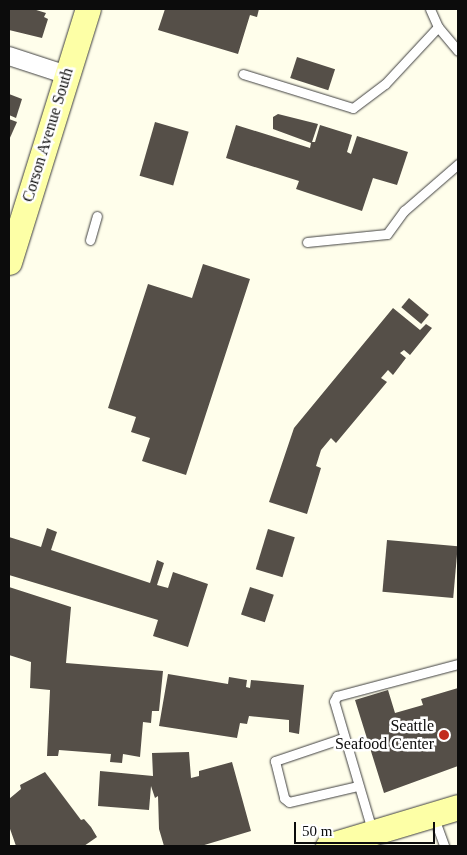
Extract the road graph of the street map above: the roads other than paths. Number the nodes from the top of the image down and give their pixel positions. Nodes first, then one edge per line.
1 (88, 9) edge
2 (430, 9) edge
3 (438, 27) junction
4 (458, 51) edge
5 (9, 56) edge
6 (243, 74) dead end
7 (67, 75) junction
8 (458, 164) edge
9 (97, 216) dead end
10 (90, 240) dead end
11 (307, 242) dead end
12 (9, 262) edge
13 (458, 664) edge
14 (343, 738) junction
15 (358, 786) junction
16 (458, 807) edge
17 (433, 815) junction
18 (373, 833) junction
19 (328, 846) edge
20 (444, 846) edge

1 - 7 street, Corson Avenue South
2 - 3 lane
3 - 4 lane
3 - 6 lane
5 - 7 street
7 - 12 street, Corson Avenue South
8 - 11 lane
9 - 10 lane
13 - 14 lane
14 - 15 lane
14 - 15 lane
15 - 18 lane
16 - 17 street
17 - 18 street
17 - 20 lane
18 - 19 street

